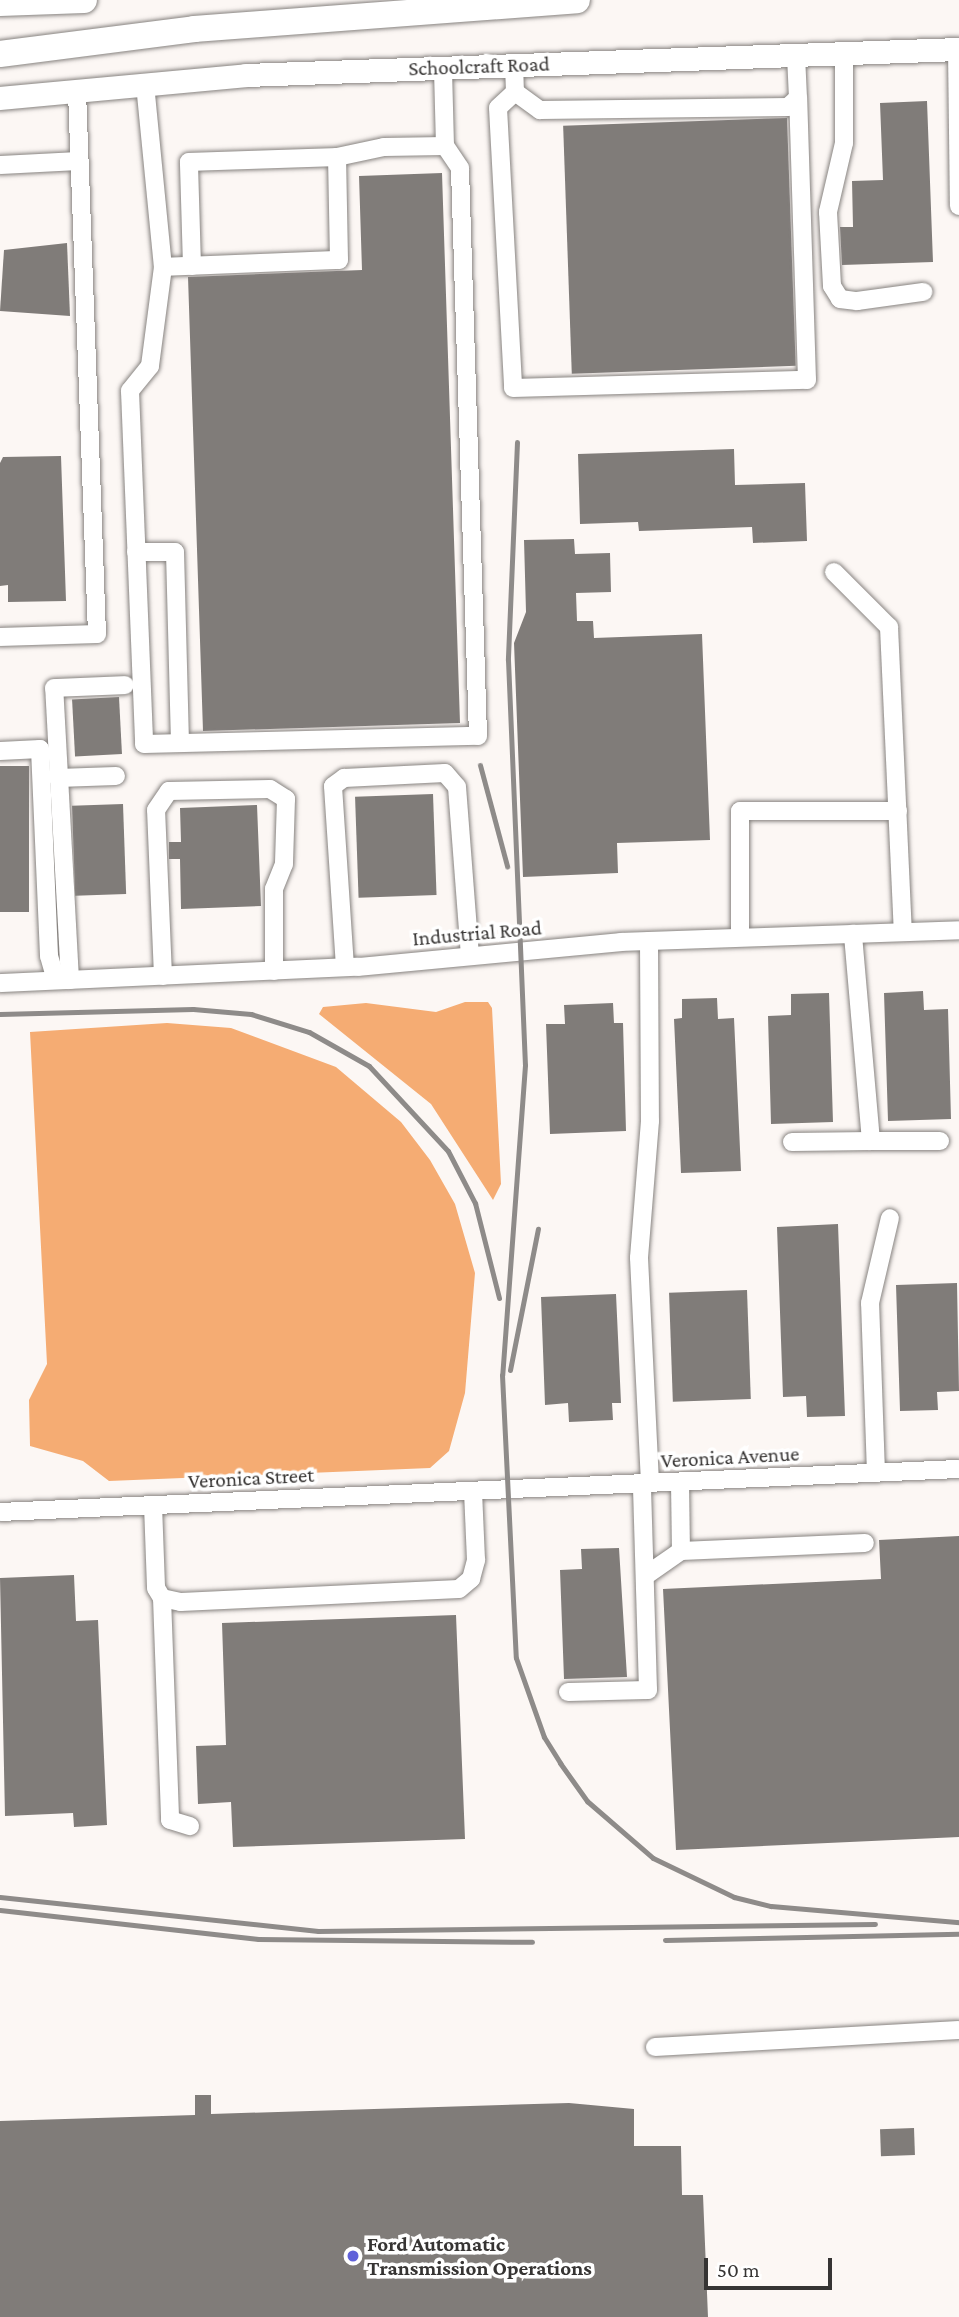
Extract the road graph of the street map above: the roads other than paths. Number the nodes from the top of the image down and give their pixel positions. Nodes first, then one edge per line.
1 (84, 0) edge
2 (577, 0) edge
3 (0, 3) edge
4 (958, 49) edge
5 (844, 53) junction
6 (0, 54) edge
7 (796, 55) junction
8 (514, 64) junction
9 (443, 67) junction
10 (145, 84) junction
11 (76, 91) junction
12 (515, 92) junction
13 (0, 97) edge
14 (798, 98) junction
15 (445, 146) junction
16 (337, 157) junction
17 (79, 161) junction
18 (0, 165) edge
19 (959, 206) edge
20 (192, 266) junction
21 (163, 267) junction
22 (923, 292) dead end
23 (136, 552) junction
24 (834, 572) dead end
25 (0, 637) edge
26 (125, 685) dead end
27 (180, 743) junction
28 (0, 751) edge
29 (116, 776) dead end
30 (58, 778) junction
31 (898, 811) junction
32 (959, 930) edge
33 (903, 932) junction
34 (853, 934) junction
35 (740, 937) junction
36 (649, 941) junction
37 (470, 956) junction
38 (345, 967) junction
39 (274, 971) junction
40 (163, 976) junction
41 (63, 980) junction
42 (0, 983) edge
43 (871, 1140) junction
44 (940, 1141) dead end
45 (792, 1142) dead end
46 (890, 1218) dead end
47 (959, 1469) edge
48 (876, 1473) junction
49 (680, 1482) junction
50 (646, 1483) junction
51 (503, 1490) joint
52 (473, 1491) junction
53 (153, 1505) junction
54 (0, 1511) edge
55 (865, 1543) dead end
56 (681, 1551) junction
57 (645, 1576) junction
58 (162, 1598) junction
59 (568, 1692) dead end
60 (190, 1826) dead end
61 (959, 2030) edge
62 (654, 2047) dead end

1 - 3 highway
2 - 6 highway
4 - 5 main road, Schoolcraft Road
4 - 19 street
5 - 7 main road, Schoolcraft Road
5 - 22 street
7 - 8 main road, Schoolcraft Road
7 - 14 street
8 - 9 main road, Schoolcraft Road
8 - 12 street
9 - 10 main road, Schoolcraft Road
9 - 15 street
10 - 11 main road, Schoolcraft Road
10 - 21 street
11 - 13 main road, Schoolcraft Road
11 - 17 street
12 - 14 street
12 - 14 street
15 - 16 street
15 - 27 street
16 - 20 street
16 - 20 street
17 - 18 street
17 - 25 street
20 - 21 street
21 - 23 street
23 - 27 street
23 - 27 street
24 - 31 street
26 - 30 street
28 - 41 street
29 - 30 street
30 - 41 street
31 - 33 street
31 - 35 street
32 - 33 street, Industrial Road
33 - 34 street, Industrial Road
34 - 35 street, Industrial Road
34 - 43 street
35 - 36 street, Industrial Road
36 - 37 street, Industrial Road
36 - 50 street
37 - 38 street, Industrial Road
37 - 38 street
38 - 39 street, Industrial Road
39 - 40 street, Industrial Road
39 - 40 street
40 - 41 street, Industrial Road
41 - 42 street, Industrial Road
43 - 44 street
43 - 45 street
46 - 48 street
47 - 48 street, Veronica Avenue
48 - 49 street, Veronica Avenue
49 - 50 street, Veronica Avenue
49 - 56 street
50 - 51 street, Veronica Avenue
50 - 57 street
51 - 52 street, Veronica Street
52 - 53 street, Veronica Street
52 - 58 street
53 - 54 street, Veronica Street
53 - 58 street
55 - 56 street
56 - 57 street
57 - 59 street
58 - 60 street
61 - 62 street

